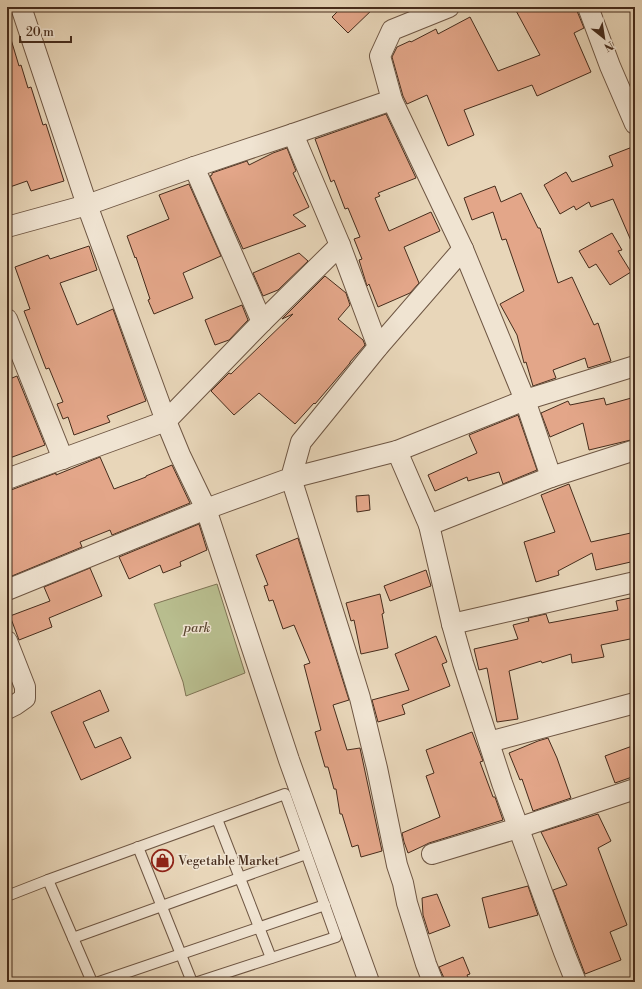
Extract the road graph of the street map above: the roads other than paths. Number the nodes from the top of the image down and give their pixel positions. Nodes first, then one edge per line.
1 (21, 7) edge
2 (449, 7) edge
3 (588, 7) edge
4 (414, 13) edge
5 (392, 100) junction
6 (635, 124) edge
7 (293, 134) junction
8 (194, 167) junction
9 (87, 205) junction
10 (7, 227) edge
11 (340, 244) junction
12 (463, 249) junction
13 (7, 319) edge
14 (262, 322) junction
15 (378, 346) junction
16 (635, 366) edge
17 (525, 400) junction
18 (166, 421) junction
19 (635, 450) edge
20 (397, 451) junction
21 (63, 459) junction
22 (551, 477) junction
23 (291, 478) junction
24 (7, 479) edge
25 (206, 509) junction
26 (429, 525) junction
27 (635, 582) edge
28 (7, 590) edge
29 (452, 624) junction
30 (7, 641) edge
31 (635, 703) edge
32 (7, 709) edge
33 (489, 742) junction
34 (635, 789) edge
35 (217, 819) junction
36 (518, 828) junction
37 (138, 847) junction
38 (306, 854) junction
39 (432, 854) dead end
40 (240, 878) junction
41 (48, 880) junction
42 (7, 896) edge
43 (325, 905) junction
44 (162, 906) junction
45 (259, 927) junction
46 (73, 938) junction
47 (181, 954) junction
48 (271, 958) junction
49 (92, 982) edge
50 (99, 982) edge
51 (192, 982) edge
52 (198, 982) edge
53 (369, 982) edge
54 (433, 982) edge
55 (576, 982) edge

1 - 9 street
2 - 4 street
3 - 6 street
4 - 5 street
5 - 7 street
5 - 12 street
7 - 8 street
7 - 11 street
8 - 9 street
8 - 14 street
9 - 10 street
9 - 18 street
11 - 14 street
11 - 15 street
12 - 15 street
12 - 17 street
13 - 21 street
14 - 18 street
15 - 23 street
16 - 17 street
17 - 20 street
17 - 22 street
18 - 21 street
18 - 25 street
19 - 22 street
20 - 23 street
20 - 26 street
21 - 24 street
22 - 26 street
23 - 25 street
23 - 54 street
25 - 28 street
25 - 53 street
26 - 29 street
27 - 29 street
29 - 33 street
30 - 32 street
31 - 33 street
33 - 36 street
34 - 36 street
35 - 37 lane
35 - 38 lane
35 - 40 lane
36 - 39 street
36 - 55 street
37 - 41 lane
37 - 44 lane
38 - 40 lane
38 - 43 lane
40 - 44 lane
40 - 45 lane
41 - 42 lane
41 - 46 lane
43 - 45 lane
43 - 48 lane
44 - 46 lane
44 - 47 lane
45 - 47 lane
45 - 48 lane
46 - 49 lane
47 - 50 lane
47 - 51 lane
48 - 52 lane

